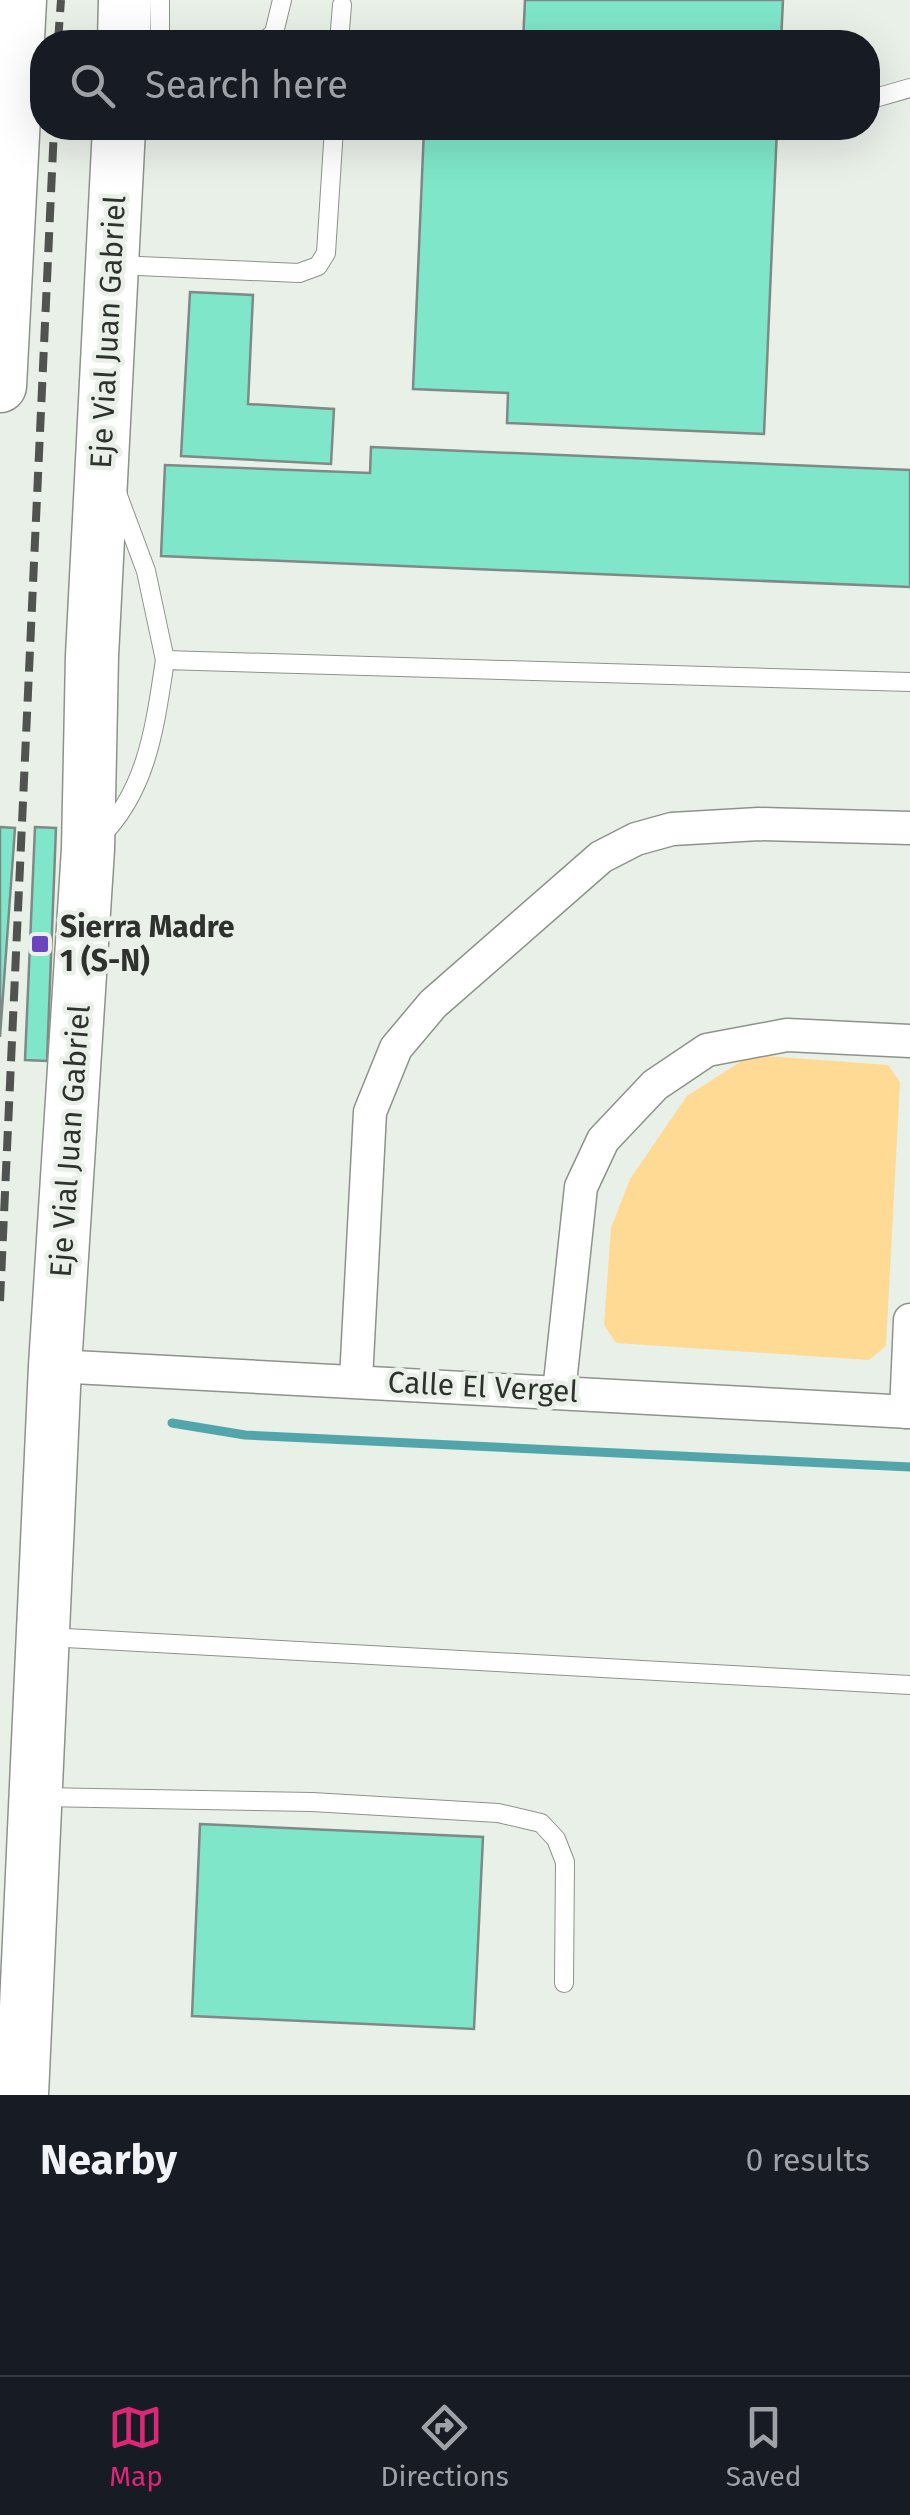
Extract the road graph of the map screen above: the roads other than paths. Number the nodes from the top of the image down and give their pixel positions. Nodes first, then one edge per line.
1 (20, 0) edge
2 (125, 0) edge
3 (160, 0) edge
4 (282, 0) edge
5 (342, 5) dead end
6 (124, 30) edge
7 (160, 30) edge
8 (274, 30) edge
9 (341, 30) edge
10 (910, 88) edge
11 (880, 97) edge
12 (7, 120) edge
13 (118, 140) edge
14 (333, 140) edge
15 (110, 265) junction
16 (0, 386) edge
17 (101, 460) junction
18 (164, 660) junction
19 (910, 682) edge
20 (910, 828) edge
21 (88, 849) junction
22 (910, 1041) edge
23 (910, 1320) edge
24 (56, 1366) junction
25 (356, 1380) junction
26 (559, 1392) junction
27 (908, 1412) edge
28 (42, 1637) junction
29 (910, 1685) edge
30 (36, 1797) junction
31 (564, 1983) dead end
32 (22, 2095) edge

1 - 12 main road
2 - 6 main road
3 - 7 lane
4 - 8 lane
5 - 9 lane
10 - 11 lane
12 - 16 main road
13 - 15 main road, Eje Vial Juan Gabriel
14 - 15 lane
15 - 17 main road, Eje Vial Juan Gabriel
17 - 18 lane
17 - 21 main road, Eje Vial Juan Gabriel
18 - 19 lane
18 - 21 lane
20 - 25 street
21 - 24 main road, Eje Vial Juan Gabriel
22 - 26 street
23 - 27 street
24 - 25 street, Calle El Vergel
24 - 28 main road, Eje Vial Juan Gabriel
25 - 26 street, Calle El Vergel
26 - 27 street, Calle El Vergel
28 - 29 lane
28 - 30 main road, Eje Vial Juan Gabriel
30 - 31 lane
30 - 32 main road, Eje Vial Juan Gabriel

